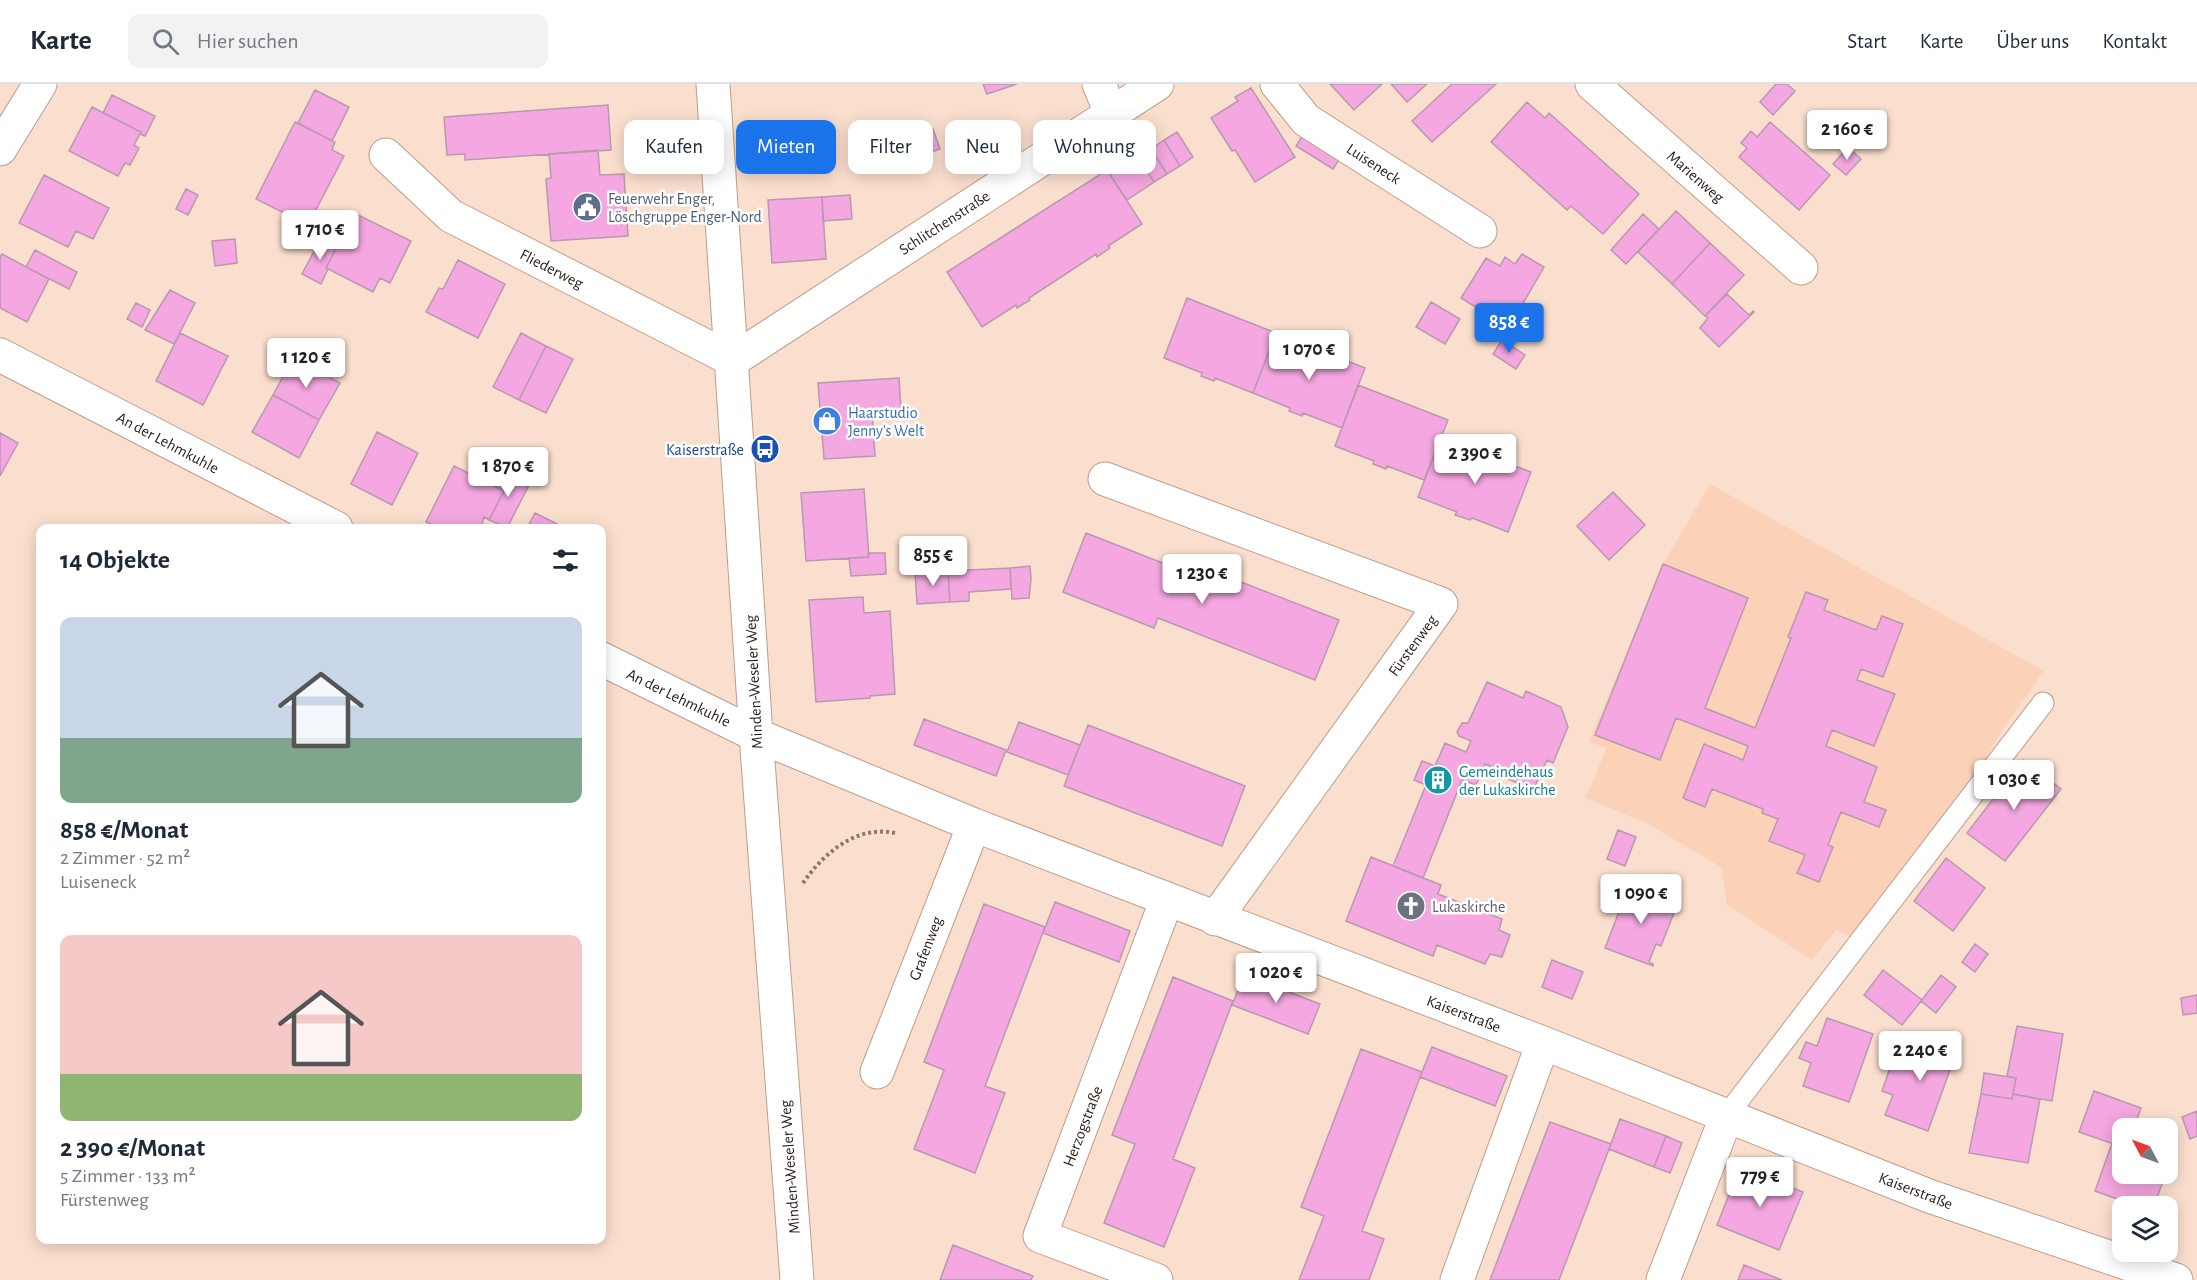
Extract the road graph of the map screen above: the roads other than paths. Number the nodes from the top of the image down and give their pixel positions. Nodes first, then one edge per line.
1 (40, 84) edge
2 (713, 84) edge
3 (1157, 84) edge
4 (1277, 84) edge
5 (1592, 84) edge
6 (1105, 98) edge
7 (0, 149) edge
8 (386, 155) dead end
9 (1480, 231) dead end
10 (1801, 268) dead end
11 (0, 355) edge
12 (733, 360) junction
13 (1104, 479) dead end
14 (328, 524) edge
15 (606, 661) edge
16 (2043, 703) dead end
17 (756, 735) junction
18 (974, 825) junction
19 (1167, 899) junction
20 (1215, 919) junction
21 (1543, 1043) junction
22 (877, 1072) dead end
23 (1727, 1115) junction
24 (797, 1280) edge
25 (1156, 1280) edge
26 (1457, 1280) edge
27 (1663, 1280) edge
28 (2176, 1280) edge

1 - 7 street
2 - 12 street, Minden-Weseler Weg
3 - 6 street, Schlitchenstraße
4 - 9 street, Luiseneck
5 - 10 street, Marienweg
6 - 12 street, Schlitchenstraße
8 - 12 street, Fliederweg
11 - 14 street, An der Lehmkuhle
12 - 17 street, Minden-Weseler Weg
13 - 20 street, Fürstenweg
15 - 17 street, An der Lehmkuhle
16 - 23 lane
17 - 18 street, Kaiserstraße
17 - 24 street, Minden-Weseler Weg
18 - 19 street, Kaiserstraße
18 - 22 street, Grafenweg
19 - 20 street, Kaiserstraße
19 - 25 street, Herzogstraße
20 - 21 street, Kaiserstraße
21 - 23 street, Kaiserstraße
21 - 26 street
23 - 27 street
23 - 28 street, Kaiserstraße

